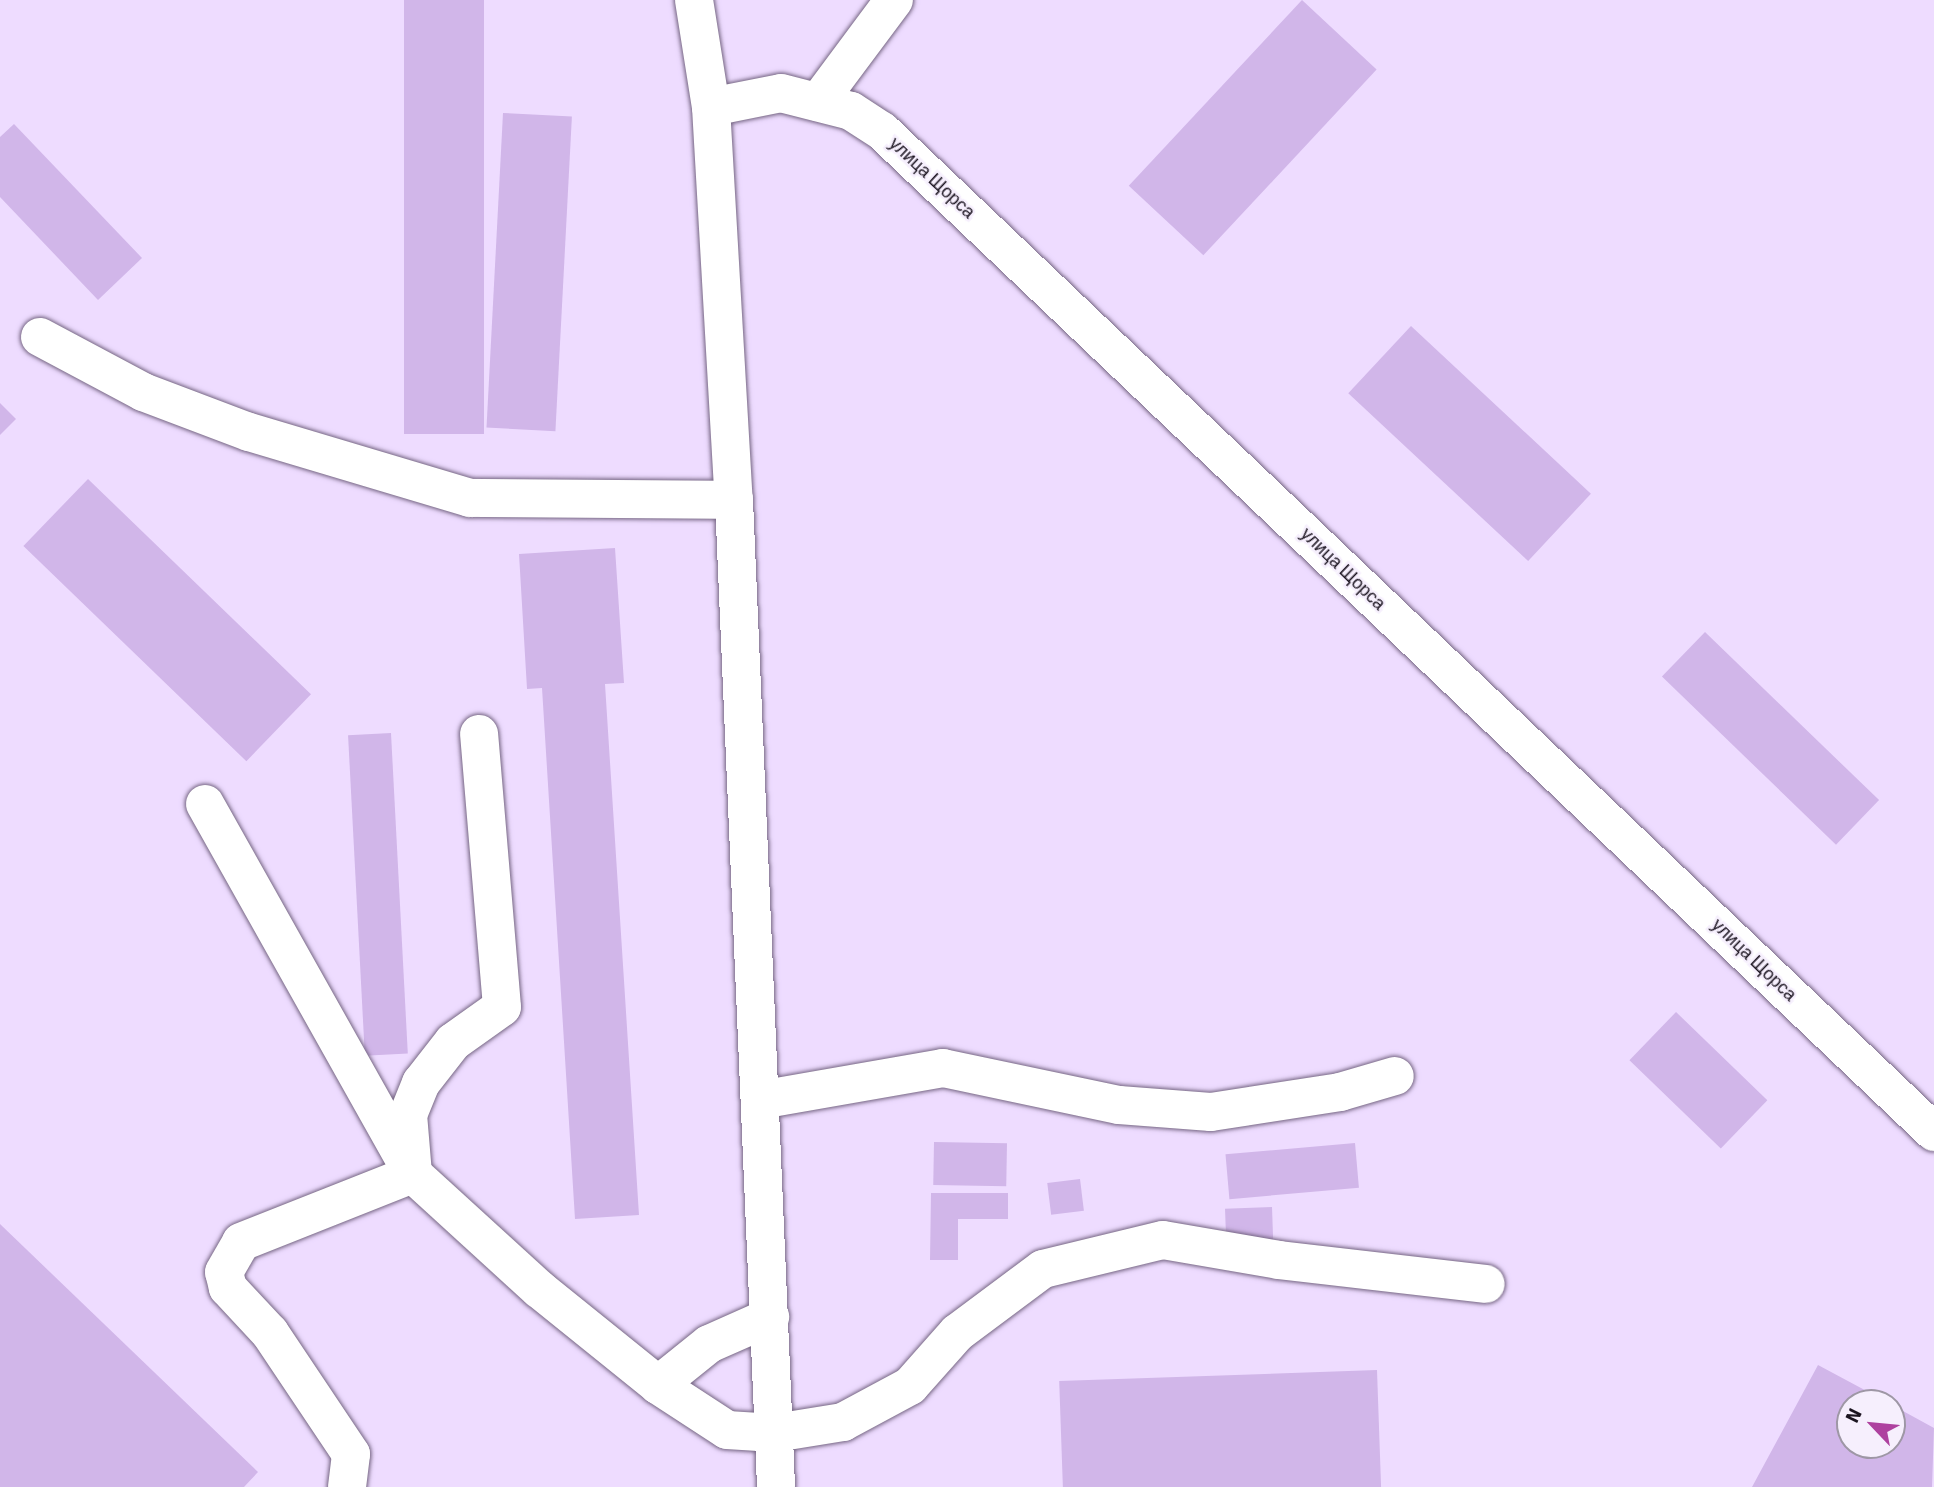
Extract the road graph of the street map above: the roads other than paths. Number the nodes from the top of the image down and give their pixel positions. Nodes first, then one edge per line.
1 (694, 0) edge
2 (894, 0) edge
3 (818, 102) junction
4 (711, 107) junction
5 (40, 337) dead end
6 (734, 500) junction
7 (479, 734) dead end
8 (205, 804) dead end
9 (1395, 1076) dead end
10 (760, 1100) junction
11 (1934, 1132) edge
12 (413, 1174) junction
13 (1486, 1284) dead end
14 (770, 1317) junction
15 (658, 1385) junction
16 (775, 1433) junction
17 (347, 1487) edge
18 (776, 1487) edge

1 - 4 street
2 - 3 street
3 - 4 street, улица Щорса
3 - 11 street, улица Щорса
4 - 6 street
5 - 6 street
6 - 10 street
7 - 12 street
8 - 12 street
9 - 10 street
10 - 14 street
12 - 15 street
12 - 17 street
13 - 16 street
14 - 15 street
14 - 16 street
15 - 16 street
16 - 18 street

